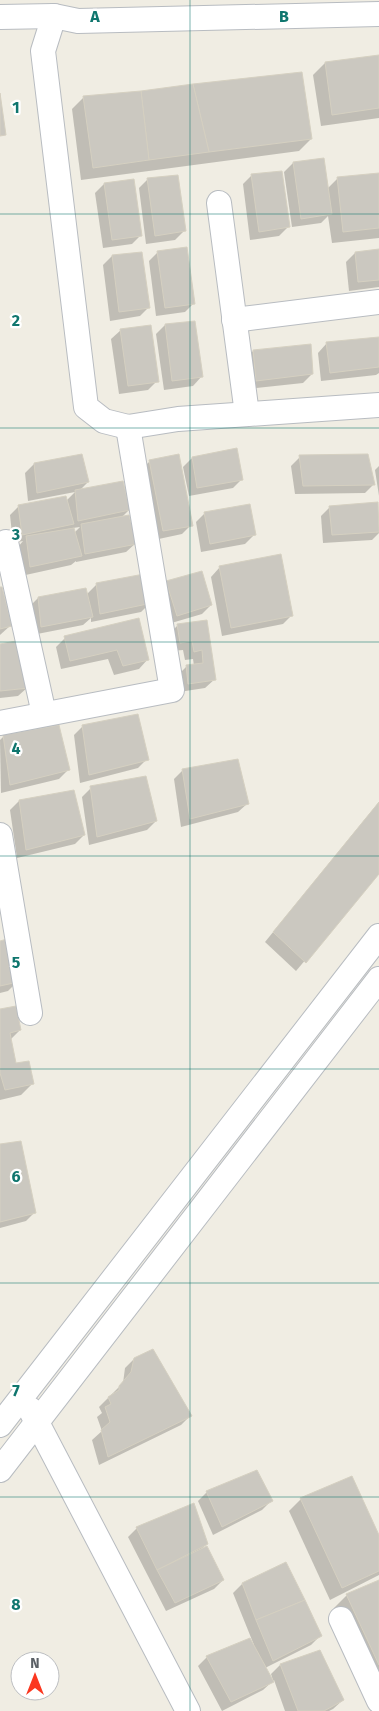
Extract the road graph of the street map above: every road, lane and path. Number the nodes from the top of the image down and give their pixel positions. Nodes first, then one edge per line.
1 (32, 0) edge
2 (379, 14) edge
3 (54, 16) junction
4 (0, 17) edge
5 (219, 203) dead end
6 (379, 302) edge
7 (234, 320) junction
8 (379, 405) edge
9 (247, 414) junction
10 (128, 427) junction
11 (6, 542) dead end
12 (44, 714) junction
13 (0, 723) edge
14 (0, 835) edge
15 (379, 936) edge
16 (379, 979) edge
17 (30, 1013) dead end
18 (24, 1395) junction
19 (37, 1422) junction
20 (0, 1425) edge
21 (0, 1470) edge
22 (341, 1619) dead end
23 (379, 1701) edge
24 (188, 1711) edge

1 - 3 street
2 - 3 street
3 - 4 street
3 - 10 street
5 - 7 street
6 - 7 street
7 - 9 street
8 - 9 street
9 - 10 street
10 - 12 street
11 - 12 street
12 - 13 street
14 - 17 street
15 - 18 street
16 - 19 street
18 - 19 street
18 - 20 street
19 - 21 street
19 - 24 street
22 - 23 street

